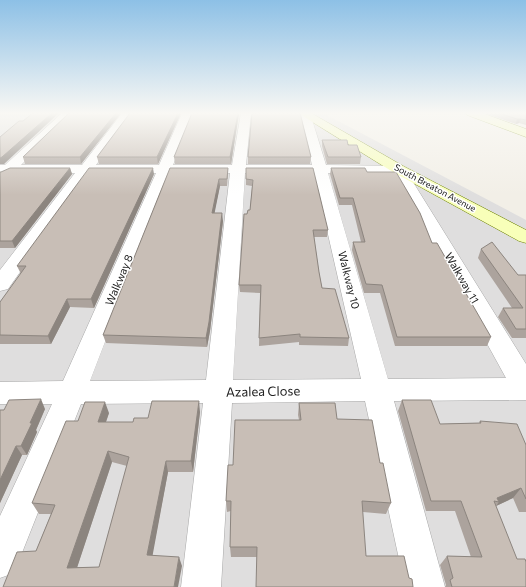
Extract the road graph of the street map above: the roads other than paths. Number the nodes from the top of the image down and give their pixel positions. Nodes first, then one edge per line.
1 (38, 140) edge
2 (107, 140) edge
3 (177, 140) edge
4 (242, 140) edge
5 (312, 140) edge
6 (349, 140) edge
7 (85, 169) junction
8 (165, 169) junction
9 (238, 169) junction
10 (398, 169) junction
11 (321, 170) junction
12 (3, 171) edge
13 (526, 237) edge
14 (0, 284) edge
15 (526, 389) edge
16 (377, 390) junction
17 (72, 392) junction
18 (218, 392) junction
19 (0, 393) edge
20 (0, 558) edge
21 (200, 587) edge
22 (425, 587) edge

1 - 12 street
2 - 7 street
3 - 8 street, Walkway 8
4 - 9 street
5 - 11 street, Walkway 10
6 - 10 street, South Breaton Avenue
7 - 8 street
7 - 12 street
7 - 14 street
8 - 9 street
8 - 17 street, Walkway 8
9 - 11 street
9 - 18 street
10 - 11 street
10 - 13 street, South Breaton Avenue
10 - 15 street, Walkway 11
11 - 16 street, Walkway 10
15 - 16 street, Azalea Close
16 - 18 street, Azalea Close
16 - 22 street, Walkway 10
17 - 18 street, Azalea Close
17 - 19 street, Azalea Close
17 - 20 street, Walkway 8
18 - 21 street

